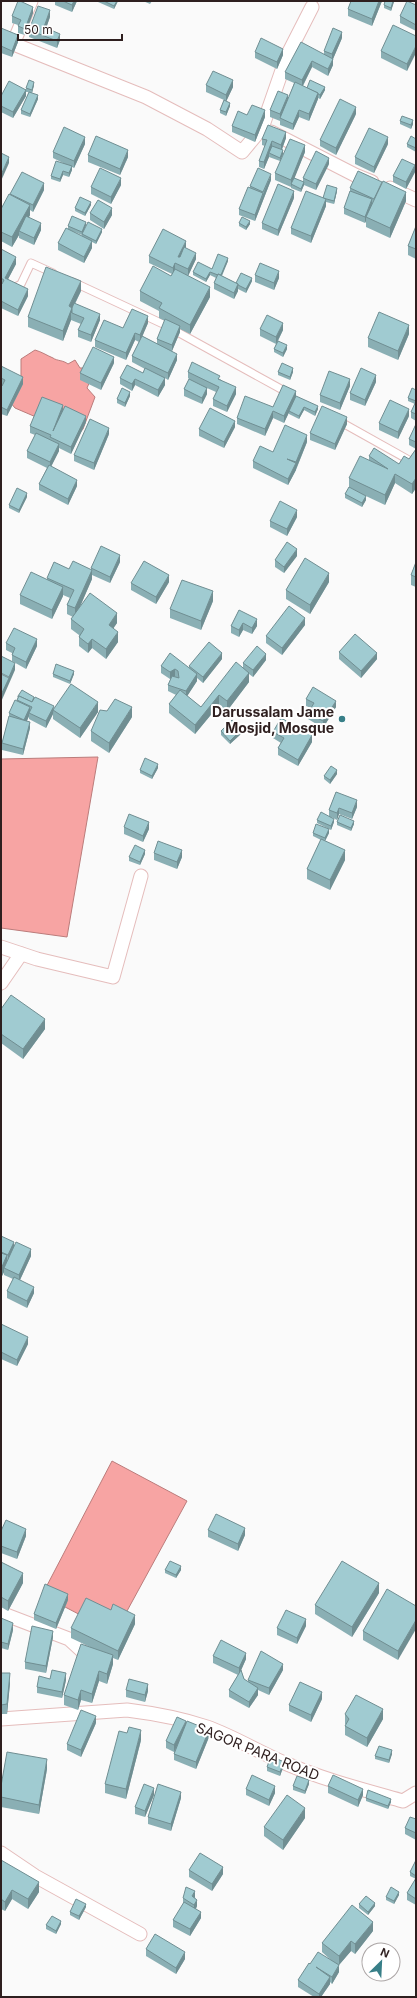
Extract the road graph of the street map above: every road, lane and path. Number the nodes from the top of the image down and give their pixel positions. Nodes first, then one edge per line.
1 (31, 1) edge
2 (312, 7) dead end
3 (7, 42) edge
4 (262, 128) junction
5 (416, 200) edge
6 (1, 283) edge
7 (300, 400) edge
8 (334, 418) edge
9 (416, 464) edge
10 (141, 876) dead end
11 (1, 947) edge
12 (21, 954) junction
13 (1, 982) edge
14 (1, 1613) edge
15 (81, 1650) edge
16 (1, 1719) edge
17 (416, 1793) edge
18 (1, 1854) edge
19 (140, 1934) dead end

1 - 3 street
2 - 4 street
3 - 4 street
4 - 5 street
6 - 7 lane
8 - 9 lane
10 - 12 street
11 - 12 street
12 - 13 street
14 - 15 street
16 - 17 street, SAGOR PARA ROAD
18 - 19 street

